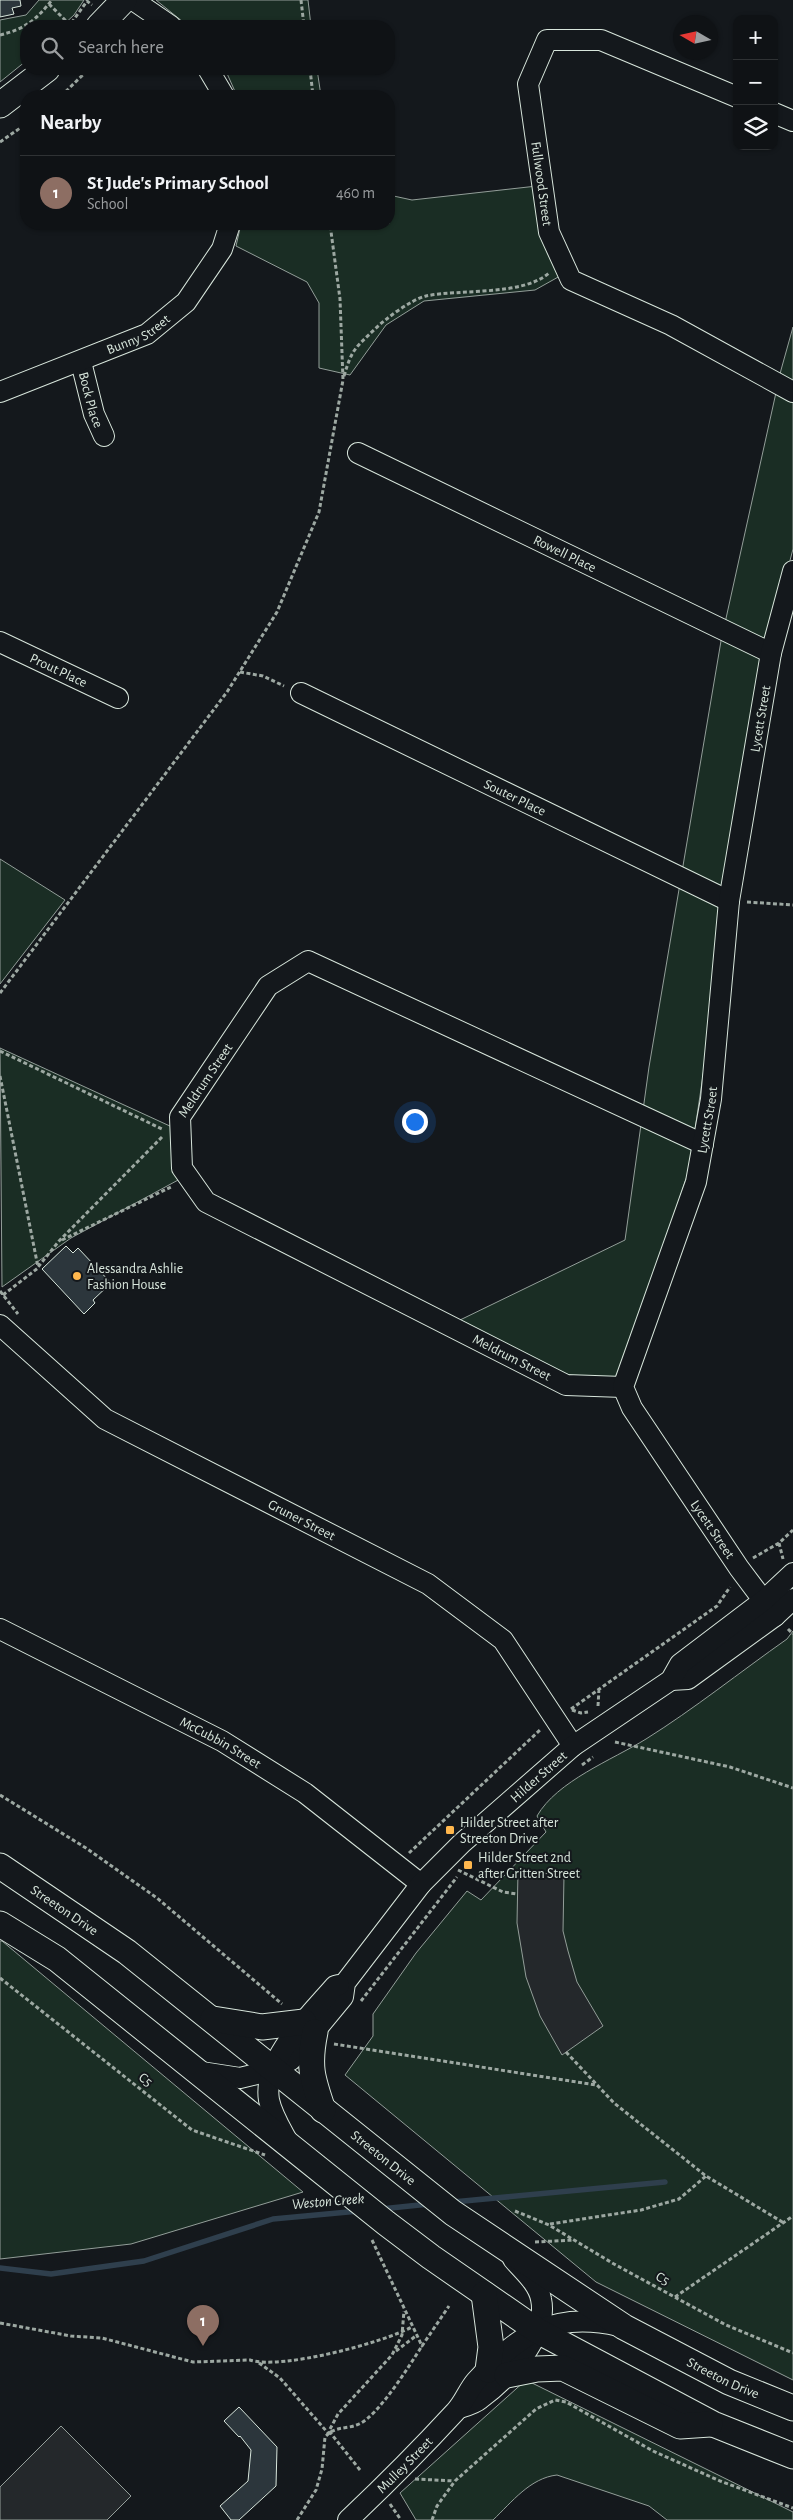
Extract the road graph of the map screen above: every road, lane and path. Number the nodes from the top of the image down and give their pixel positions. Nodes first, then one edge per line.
1 (52, 0) edge
2 (100, 0) edge
3 (124, 0) edge
4 (133, 0) edge
5 (301, 0) edge
6 (49, 4) junction
7 (35, 20) edge
8 (69, 20) edge
9 (80, 20) edge
10 (105, 20) edge
11 (162, 20) edge
12 (303, 20) edge
13 (20, 30) edge
14 (0, 35) edge
15 (39, 75) edge
16 (84, 75) edge
17 (212, 75) edge
18 (311, 75) edge
19 (67, 90) edge
20 (220, 90) edge
21 (312, 90) edge
22 (733, 95) edge
23 (0, 105) edge
24 (778, 115) edge
25 (793, 121) edge
26 (20, 128) edge
27 (0, 142) edge
28 (228, 230) edge
29 (331, 230) edge
30 (562, 261) junction
31 (81, 362) junction
32 (343, 380) junction
33 (0, 392) edge
34 (793, 392) edge
35 (104, 436) dead end
36 (358, 453) dead end
37 (793, 571) edge
38 (0, 642) edge
39 (772, 653) junction
40 (240, 672) junction
41 (301, 693) joint
42 (118, 698) dead end
43 (729, 901) junction
44 (793, 905) edge
45 (0, 994) edge
46 (0, 1051) edge
47 (0, 1076) edge
48 (703, 1144) junction
49 (189, 1178) junction
50 (59, 1241) junction
51 (38, 1267) junction
52 (3, 1295) dead end
53 (0, 1325) edge
54 (622, 1387) junction
55 (793, 1530) edge
56 (739, 1568) junction
57 (793, 1573) edge
58 (793, 1599) edge
59 (779, 1616) edge
60 (0, 1629) edge
61 (554, 1720) junction
62 (623, 1736) dead end
63 (615, 1742) junction
64 (573, 1746) junction
65 (607, 1748) dead end
66 (600, 1753) dead end
67 (577, 1769) dead end
68 (793, 1788) edge
69 (0, 1795) edge
70 (396, 1865) junction
71 (0, 1866) edge
72 (459, 1866) junction
73 (421, 1884) junction
74 (517, 1894) dead end
75 (0, 1924) edge
76 (0, 1978) edge
77 (358, 2004) dead end
78 (208, 2018) junction
79 (321, 2033) junction
80 (566, 2052) dead end
81 (273, 2070) junction
82 (195, 2071) junction
83 (596, 2085) junction
84 (323, 2110) junction
85 (280, 2152) junction
86 (706, 2176) junction
87 (515, 2211) dead end
88 (793, 2216) edge
89 (549, 2224) junction
90 (784, 2224) junction
91 (378, 2229) junction
92 (503, 2248) junction
93 (484, 2294) junction
94 (675, 2297) junction
95 (450, 2306) dead end
96 (404, 2310) junction
97 (0, 2323) edge
98 (412, 2327) junction
99 (624, 2327) junction
100 (538, 2331) junction
101 (402, 2332) junction
102 (417, 2335) junction
103 (422, 2346) junction
104 (793, 2353) edge
105 (392, 2355) junction
106 (258, 2362) junction
107 (497, 2373) junction
108 (793, 2408) edge
109 (713, 2424) junction
110 (329, 2432) junction
111 (793, 2456) edge
112 (360, 2470) dead end
113 (394, 2477) junction
114 (455, 2481) junction
115 (388, 2502) dead end
116 (793, 2508) edge
117 (297, 2520) edge
118 (348, 2520) edge
119 (401, 2520) edge
120 (432, 2520) edge

1 - 6 path
2 - 9 main road
3 - 10 main road
4 - 11 street
5 - 12 path
6 - 7 path
6 - 8 path
13 - 14 path
15 - 23 main road
16 - 19 path
17 - 20 street
18 - 21 path
22 - 30 street, Fullwood Street
24 - 25 street
26 - 27 path
28 - 31 street, Bunny Street
29 - 32 path
30 - 32 path
30 - 34 street, Fullwood Street
31 - 33 street, Bunny Street
31 - 35 street, Bock Place
32 - 40 path
36 - 39 street, Rowell Place
37 - 39 street, Lycett Street
38 - 42 street, Prout Place
39 - 43 street, Lycett Street
40 - 41 path
40 - 45 path
41 - 43 street, Souter Place
43 - 44 path
43 - 48 street, Lycett Street
46 - 50 path
47 - 51 path
48 - 49 street, Meldrum Street
48 - 54 street, Lycett Street
49 - 50 path
49 - 54 street, Meldrum Street
50 - 51 path
51 - 52 path
53 - 61 street, Gruner Street
54 - 56 street, Lycett Street
55 - 56 path
56 - 59 street, Lycett Street
56 - 61 path
57 - 59 street, Hilder Street
58 - 59 street, Hilder Street
59 - 64 street, Hilder Street
60 - 70 street, McCubbin Street
61 - 64 street, Gruner Street
61 - 70 path
62 - 63 path
63 - 65 path
63 - 68 path
64 - 72 street, Hilder Street
66 - 67 path
69 - 79 path
70 - 73 street, McCubbin Street
71 - 78 main road, Streeton Drive
72 - 73 street, Hilder Street
72 - 74 path
72 - 77 path
73 - 79 street, Hilder Street
75 - 82 main road
76 - 85 path, C5
78 - 79 main road
78 - 81 main road, Streeton Drive
79 - 81 street, Hilder Street
79 - 83 path
79 - 84 main road
80 - 83 path
81 - 82 street
81 - 84 main road, Streeton Drive
81 - 85 street, Hilder Street
82 - 85 main road
83 - 86 path
84 - 92 main road, Streeton Drive
85 - 91 main road
86 - 89 path
86 - 90 path
87 - 89 path, C5
88 - 90 path, C5
89 - 94 path, C5
90 - 94 path, C5
91 - 93 main road
91 - 96 path
92 - 99 main road, Streeton Drive
92 - 100 street
93 - 100 main road
93 - 107 main road
94 - 104 path
95 - 103 path
96 - 98 path
96 - 101 path
97 - 106 path
98 - 101 path
98 - 102 path
99 - 100 street, Mulley Street
99 - 108 main road, Streeton Drive
100 - 107 street, Mulley Street
100 - 109 main road
101 - 105 path
101 - 106 path
102 - 103 path
102 - 105 path
103 - 110 path
105 - 110 path
106 - 110 path
107 - 109 main road
107 - 113 street, Mulley Street
109 - 111 main road
110 - 112 path
110 - 117 path
113 - 114 path
113 - 118 street, Mulley Street
114 - 116 path
114 - 120 path
115 - 119 path

